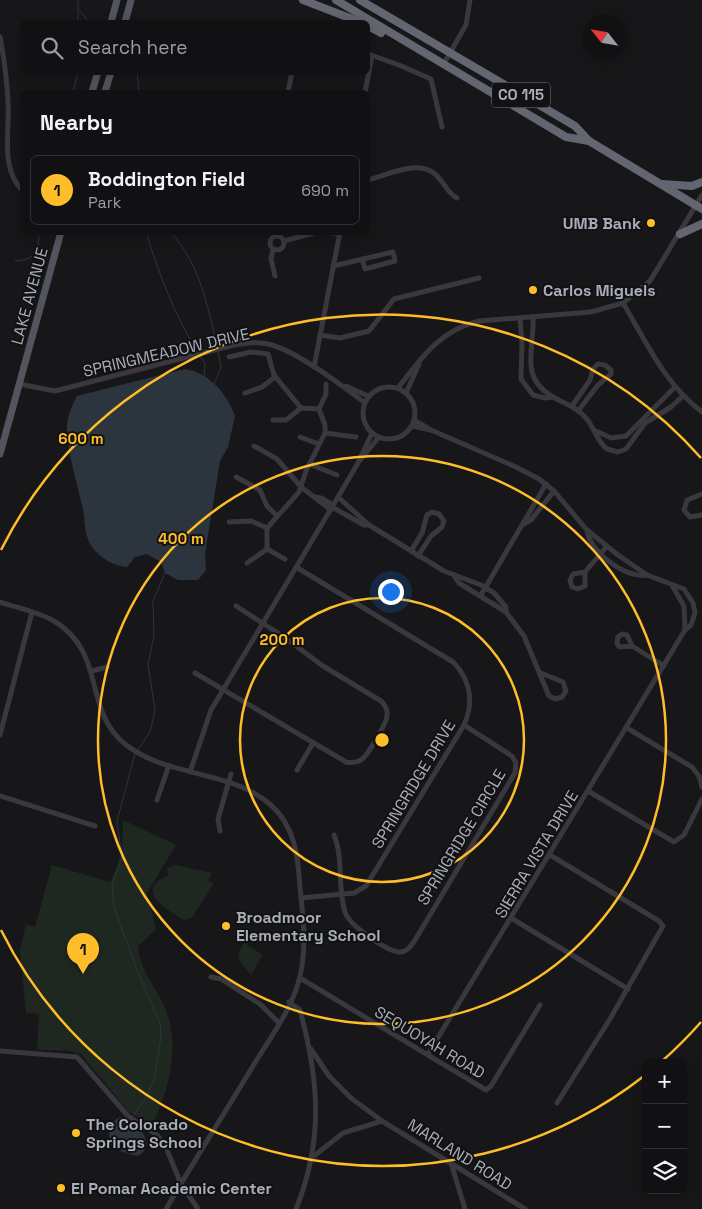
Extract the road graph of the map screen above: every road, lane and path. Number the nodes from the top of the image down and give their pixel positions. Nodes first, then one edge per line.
1 (117, 0) edge
2 (131, 0) edge
3 (303, 0) edge
4 (336, 0) edge
5 (360, 0) edge
6 (370, 0) edge
7 (470, 0) edge
8 (112, 20) edge
9 (126, 20) edge
10 (355, 20) edge
11 (369, 20) edge
12 (370, 21) edge
13 (370, 27) edge
14 (410, 30) junction
15 (0, 37) edge
16 (450, 53) junction
17 (370, 55) edge
18 (434, 60) junction
19 (443, 65) junction
20 (97, 75) edge
21 (110, 75) edge
22 (291, 75) edge
23 (367, 75) edge
24 (93, 90) edge
25 (106, 90) edge
26 (288, 90) edge
27 (365, 90) edge
28 (442, 127) dead end
29 (589, 141) junction
30 (370, 180) edge
31 (702, 182) edge
32 (661, 184) junction
33 (20, 188) edge
34 (702, 195) edge
35 (457, 198) dead end
36 (699, 207) edge
37 (702, 224) edge
38 (680, 234) junction
39 (59, 235) edge
40 (274, 235) edge
41 (276, 235) edge
42 (306, 235) edge
43 (340, 235) edge
44 (284, 241) junction
45 (273, 249) junction
46 (362, 259) junction
47 (333, 266) junction
48 (275, 276) dead end
49 (479, 278) dead end
50 (623, 303) junction
51 (533, 316) junction
52 (520, 318) junction
53 (320, 335) junction
54 (229, 357) dead end
55 (522, 357) junction
56 (530, 357) junction
57 (420, 361) junction
58 (314, 367) junction
59 (275, 377) junction
60 (19, 384) junction
61 (326, 384) dead end
62 (340, 384) junction
63 (398, 388) junction
64 (675, 388) junction
65 (245, 393) dead end
66 (406, 393) junction
67 (368, 396) junction
68 (683, 396) junction
69 (552, 397) junction
70 (364, 402) junction
71 (572, 406) junction
72 (301, 408) junction
73 (319, 409) junction
74 (578, 411) junction
75 (702, 412) edge
76 (273, 420) dead end
77 (413, 423) junction
78 (638, 429) junction
79 (596, 431) junction
80 (372, 433) junction
81 (325, 434) junction
82 (300, 437) dead end
83 (356, 437) dead end
84 (378, 437) junction
85 (319, 444) junction
86 (254, 446) dead end
87 (0, 454) edge
88 (358, 463) junction
89 (309, 464) junction
90 (337, 475) dead end
91 (236, 477) dead end
92 (546, 484) junction
93 (300, 487) junction
94 (554, 492) junction
95 (702, 494) edge
96 (338, 497) junction
97 (332, 507) junction
98 (702, 515) edge
99 (277, 516) junction
100 (229, 522) dead end
101 (524, 524) junction
102 (369, 525) junction
103 (267, 528) junction
104 (587, 530) junction
105 (607, 546) junction
106 (267, 549) junction
107 (411, 551) junction
108 (601, 554) junction
109 (418, 556) junction
110 (285, 559) dead end
111 (248, 563) dead end
112 (296, 567) junction
113 (585, 572) dead end
114 (647, 575) junction
115 (455, 576) junction
116 (673, 587) junction
117 (485, 588) junction
118 (481, 595) junction
119 (0, 602) edge
120 (236, 606) dead end
121 (32, 612) junction
122 (506, 612) junction
123 (263, 623) junction
124 (685, 630) junction
125 (632, 646) dead end
126 (664, 666) junction
127 (107, 667) dead end
128 (92, 672) junction
129 (195, 673) dead end
130 (541, 674) junction
131 (223, 689) junction
132 (394, 708) dead end
133 (387, 710) junction
134 (464, 726) junction
135 (627, 728) junction
136 (0, 735) edge
137 (313, 743) junction
138 (356, 762) junction
139 (523, 762) dead end
140 (516, 763) junction
141 (169, 765) junction
142 (357, 769) dead end
143 (297, 770) dead end
144 (190, 772) junction
145 (231, 774) dead end
146 (228, 784) junction
147 (702, 787) edge
148 (588, 791) junction
149 (0, 796) edge
150 (702, 799) edge
151 (157, 800) dead end
152 (95, 826) dead end
153 (220, 831) dead end
154 (334, 835) dead end
155 (550, 854) junction
156 (341, 894) junction
157 (301, 898) junction
158 (511, 918) junction
159 (404, 951) junction
160 (406, 959) dead end
161 (211, 977) dead end
162 (300, 978) junction
163 (628, 989) junction
164 (289, 1002) junction
165 (540, 1004) dead end
166 (279, 1023) junction
167 (311, 1049) junction
168 (0, 1051) edge
169 (428, 1054) junction
170 (558, 1103) dead end
171 (382, 1121) junction
172 (314, 1156) junction
173 (451, 1162) junction
174 (181, 1184) junction
175 (166, 1209) edge
176 (198, 1209) edge
177 (296, 1209) edge
178 (465, 1209) edge
179 (525, 1209) edge

1 - 8 main road
2 - 9 main road
3 - 10 highway
4 - 11 highway, CO 115
5 - 14 highway, CO 115
6 - 14 highway
7 - 16 street
12 - 18 highway, CO 115
13 - 18 highway
14 - 16 highway, CO 115
15 - 33 street
16 - 19 street
16 - 29 highway, CO 115
17 - 28 street
18 - 19 highway, CO 115
19 - 29 highway, CO 115
20 - 24 main road
21 - 25 main road
22 - 26 street
23 - 27 street
29 - 32 highway, CO 115
30 - 35 street
31 - 32 highway
32 - 36 highway, CO 115
34 - 36 street
36 - 38 street
37 - 38 highway
38 - 50 street
39 - 60 main road, LAKE AVENUE
40 - 45 street
41 - 44 street
42 - 44 street
43 - 47 street
44 - 45 street
45 - 48 street
46 - 46 street
46 - 47 street
47 - 53 street
49 - 53 street
50 - 51 street
50 - 64 street
51 - 52 street
51 - 56 street
52 - 55 street
52 - 57 street
53 - 58 street
54 - 59 street
55 - 56 street
55 - 69 street
56 - 69 street
57 - 63 street
57 - 66 street
58 - 60 street, SPRINGMEADOW DRIVE
58 - 62 street, SPRINGMEADOW DRIVE
59 - 65 street
59 - 72 street
60 - 87 main road, LAKE AVENUE
61 - 73 street
62 - 67 street, SPRINGMEADOW DRIVE
62 - 70 street, SPRINGMEADOW DRIVE
63 - 66 street
63 - 67 street
64 - 68 street
64 - 78 street
66 - 77 street
67 - 70 street
68 - 75 street
68 - 78 street
69 - 71 street
70 - 80 street
71 - 74 street
71 - 74 street
72 - 73 street
72 - 76 street
73 - 81 street
74 - 79 street
77 - 84 street
77 - 92 street
78 - 79 street
78 - 79 street
80 - 84 street
80 - 88 street
81 - 83 street
81 - 85 street
82 - 85 street
84 - 88 street
85 - 89 street
86 - 93 street
88 - 96 street
89 - 90 street
89 - 93 street
91 - 99 street
92 - 94 street
92 - 101 street
93 - 97 street
93 - 99 street
94 - 101 street
94 - 104 street
95 - 98 street
96 - 97 street
96 - 102 street
97 - 102 street
97 - 112 street
99 - 103 street
100 - 103 street
101 - 117 street
102 - 107 street
103 - 106 street
104 - 105 street
104 - 108 street
105 - 108 street
105 - 114 street
106 - 110 street
106 - 111 street
107 - 109 street
107 - 109 street
108 - 113 street
108 - 114 street
109 - 115 street
112 - 123 street
112 - 134 street, SPRINGRIDGE DRIVE
114 - 116 street
115 - 117 street
115 - 118 street
116 - 124 street
116 - 124 street
117 - 118 street
117 - 122 street
118 - 122 street
119 - 121 street
120 - 123 street
121 - 128 street
121 - 136 street
122 - 130 street
123 - 131 street
123 - 133 street
124 - 126 street
125 - 126 street
126 - 135 street, SIERRA VISTA DRIVE
127 - 128 street
128 - 141 street
129 - 131 street
130 - 130 street
131 - 137 street
131 - 144 street
132 - 133 street
133 - 138 street
134 - 140 street, SPRINGRIDGE CIRCLE
134 - 156 street, SPRINGRIDGE DRIVE
135 - 147 street
135 - 148 street, SIERRA VISTA DRIVE
137 - 138 street
137 - 143 street
138 - 142 street
139 - 140 street
140 - 159 street, SPRINGRIDGE CIRCLE
141 - 144 street
141 - 151 street
144 - 146 street
145 - 146 street
146 - 153 street
146 - 157 street
148 - 150 street
148 - 155 street, SIERRA VISTA DRIVE
149 - 152 street
154 - 156 street
155 - 158 street, SIERRA VISTA DRIVE
155 - 163 street
156 - 157 street, SPRINGRIDGE DRIVE
156 - 159 street
157 - 162 street
158 - 163 street
158 - 169 street, SIERRA VISTA DRIVE
159 - 160 street
161 - 166 street
162 - 164 street
162 - 169 street, SEQUOYAH ROAD
163 - 170 street
164 - 166 street
164 - 167 street
165 - 169 street, SEQUOYAH ROAD
166 - 174 street
167 - 171 street, MARLAND ROAD
167 - 172 street
168 - 174 street
171 - 172 street, MARLAND ROAD
171 - 173 street, MARLAND ROAD
172 - 177 street
173 - 178 street
173 - 179 street, MARLAND ROAD
174 - 175 street
174 - 176 street

